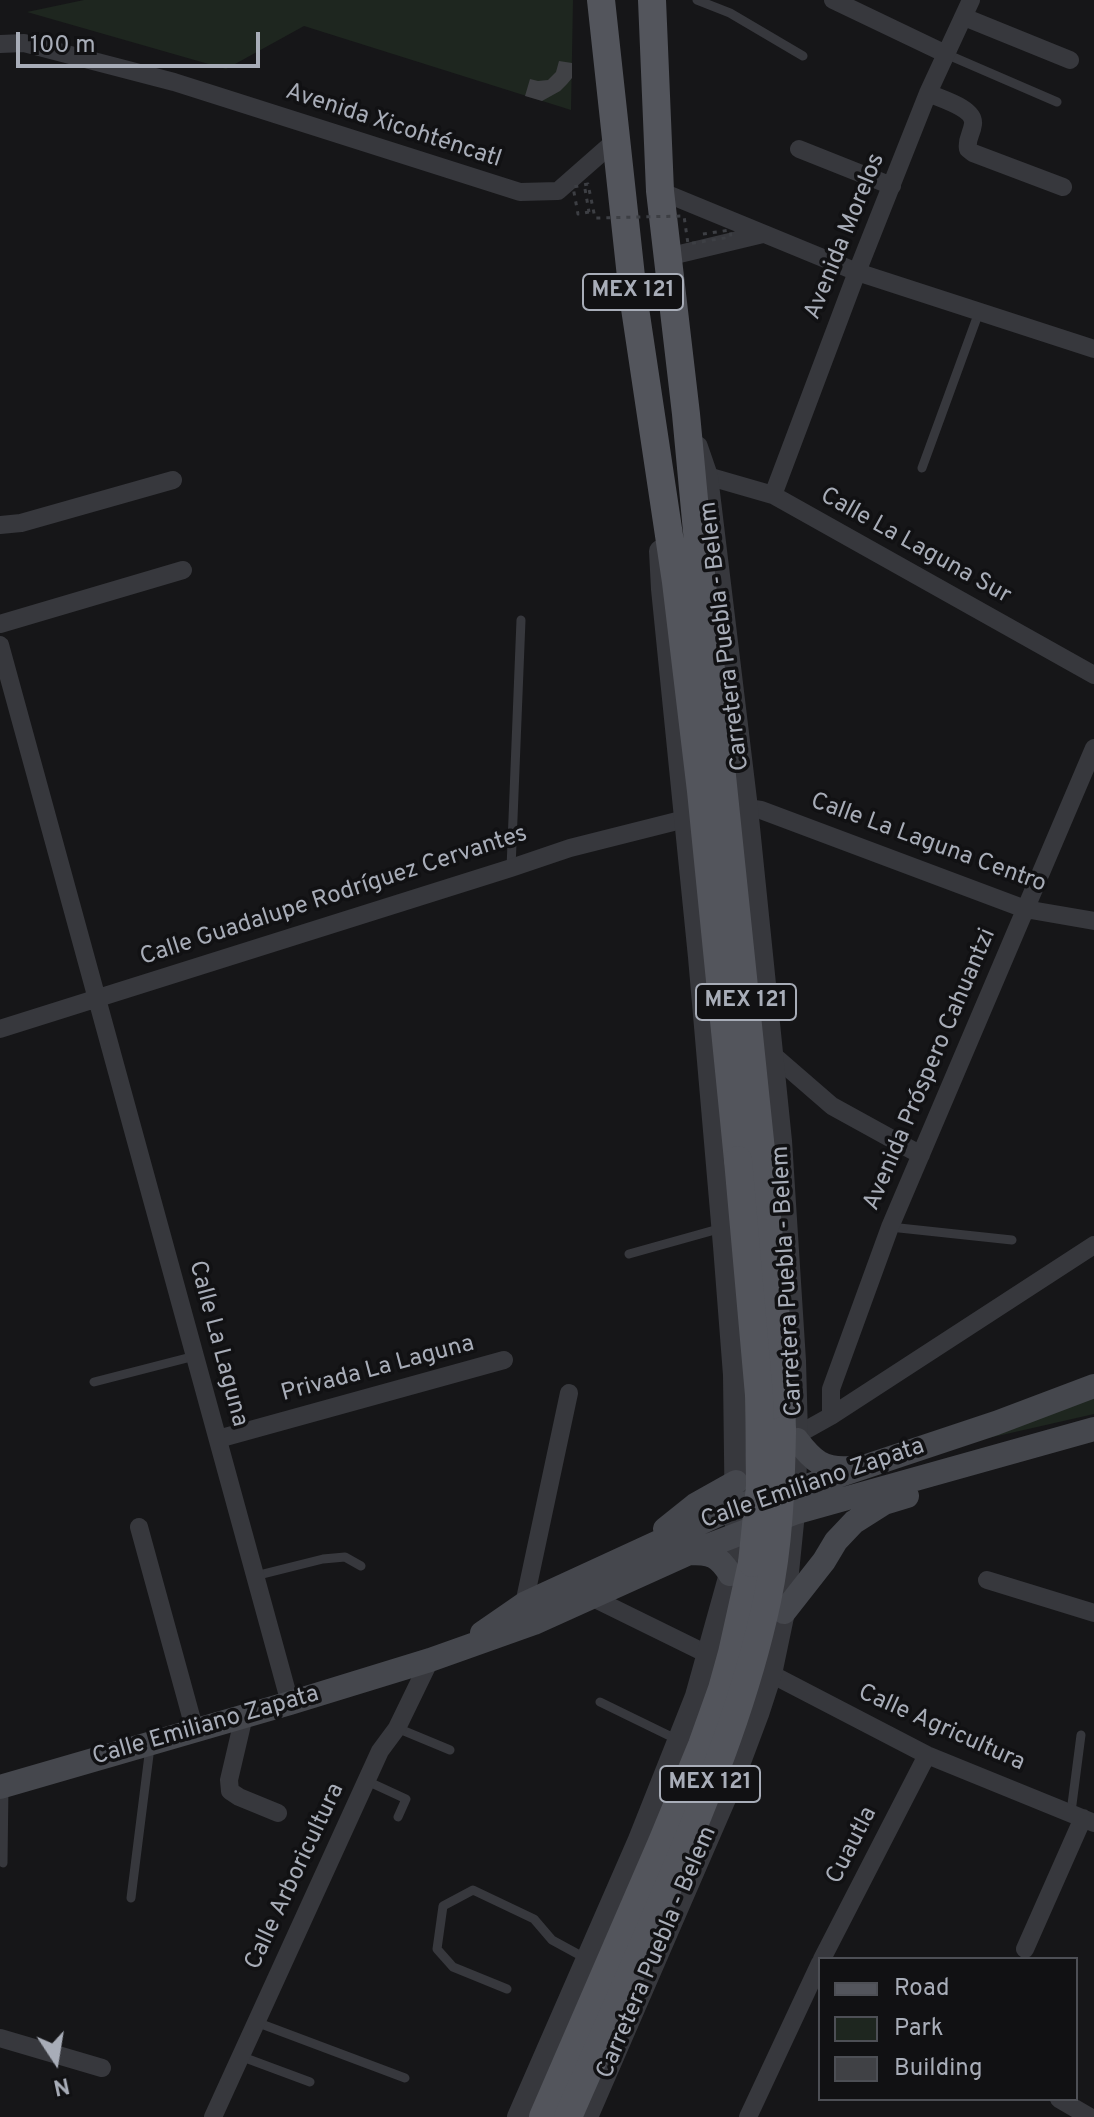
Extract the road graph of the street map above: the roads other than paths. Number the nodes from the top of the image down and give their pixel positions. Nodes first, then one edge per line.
1 (601, 0) edge
2 (652, 0) edge
3 (697, 0) edge
4 (833, 0) edge
5 (968, 8) edge
6 (0, 44) edge
7 (946, 54) junction
8 (803, 56) dead end
9 (1070, 60) dead end
10 (928, 93) junction
11 (1057, 102) dead end
12 (616, 140) junction
13 (799, 149) dead end
14 (892, 186) junction
15 (1063, 187) dead end
16 (660, 191) junction
17 (763, 234) junction
18 (667, 257) junction
19 (857, 272) junction
20 (979, 312) junction
21 (1094, 349) edge
22 (686, 414) junction
23 (654, 430) junction
24 (922, 468) dead end
25 (707, 476) junction
26 (173, 480) dead end
27 (773, 495) junction
28 (0, 525) edge
29 (183, 570) dead end
30 (688, 578) junction
31 (521, 620) dead end
32 (0, 624) edge
33 (0, 645) edge
34 (1094, 675) edge
35 (6, 688) edge
36 (1094, 748) edge
37 (747, 808) junction
38 (685, 819) junction
39 (511, 868) junction
40 (1025, 909) junction
41 (1094, 921) edge
42 (97, 997) junction
43 (0, 1029) edge
44 (772, 1054) junction
45 (921, 1155) junction
46 (723, 1227) junction
47 (890, 1227) junction
48 (1012, 1240) dead end
49 (1094, 1245) edge
50 (629, 1254) dead end
51 (195, 1356) junction
52 (504, 1360) dead end
53 (94, 1382) dead end
54 (1094, 1386) edge
55 (569, 1393) dead end
56 (831, 1416) junction
57 (1084, 1432) edge
58 (797, 1438) junction
59 (218, 1439) junction
60 (860, 1467) junction
61 (736, 1494) junction
62 (794, 1501) junction
63 (139, 1527) dead end
64 (736, 1533) junction
65 (689, 1553) junction
66 (361, 1566) dead end
67 (730, 1574) junction
68 (255, 1576) junction
69 (987, 1580) dead end
70 (591, 1597) junction
71 (524, 1604) junction
72 (784, 1612) junction
73 (1094, 1613) edge
74 (456, 1650) junction
75 (709, 1655) junction
76 (430, 1660) junction
77 (771, 1674) junction
78 (600, 1702) dead end
79 (290, 1703) junction
80 (244, 1716) junction
81 (397, 1728) junction
82 (195, 1731) junction
83 (1081, 1735) dead end
84 (678, 1740) junction
85 (151, 1743) junction
86 (450, 1750) dead end
87 (927, 1755) junction
88 (367, 1781) junction
89 (2, 1787) edge
90 (278, 1813) dead end
91 (398, 1817) dead end
92 (1083, 1818) edge
93 (3, 1863) dead end
94 (131, 1898) dead end
95 (1025, 1949) dead end
96 (824, 1957) edge
97 (587, 1959) junction
98 (818, 1968) edge
99 (507, 1989) dead end
100 (256, 2022) junction
101 (0, 2038) edge
102 (240, 2056) junction
103 (102, 2068) dead end
104 (405, 2078) dead end
105 (310, 2082) dead end
106 (1062, 2101) edge
107 (213, 2117) edge
108 (518, 2117) edge
109 (543, 2117) edge
110 (568, 2117) edge
111 (587, 2117) edge
112 (748, 2117) edge
113 (1090, 2117) edge

1 - 12 main road, Carretera Puebla - Belem / MEX 121
2 - 16 main road, Carretera Puebla - Belem / MEX 121
3 - 8 lane
4 - 7 street
5 - 7 street, Avenida Morelos
5 - 9 street
6 - 12 street, Avenida Xicohténcatl
7 - 10 street, Avenida Morelos
7 - 11 lane
10 - 14 street, Avenida Morelos
10 - 15 street
12 - 23 main road, Carretera Puebla - Belem / MEX 121
13 - 14 street
14 - 19 street, Avenida Morelos
16 - 17 street
16 - 18 main road, Carretera Puebla - Belem / MEX 121
17 - 18 street
17 - 19 street
18 - 22 main road, Carretera Puebla - Belem / MEX 121
19 - 20 street
19 - 27 street, Avenida Morelos
20 - 21 street
20 - 24 lane
22 - 25 street, Carretera Puebla - Belem
22 - 30 main road, Carretera Puebla - Belem / MEX 121
23 - 30 main road, Carretera Puebla - Belem / MEX 121
23 - 38 street, Carretera Puebla - Belem
25 - 27 street, Calle La Laguna Sur
25 - 37 street, Carretera Puebla - Belem
26 - 28 street
27 - 34 street, Calle La Laguna Sur
29 - 32 street
30 - 109 main road, Carretera Puebla - Belem / MEX 121, bridge
30 - 110 main road, Carretera Puebla - Belem / MEX 121, bridge
31 - 39 lane
33 - 35 street, Calle La Laguna
35 - 42 street, Calle La Laguna
36 - 40 street, Avenida Próspero Cahuantzi
37 - 40 street, Calle La Laguna Centro
37 - 44 street, Carretera Puebla - Belem
38 - 39 street, Calle Guadalupe Rodríguez Cervantes
38 - 46 street, Carretera Puebla - Belem
39 - 42 street, Calle Guadalupe Rodríguez Cervantes
40 - 41 street, Calle La Laguna Centro
40 - 45 street, Avenida Próspero Cahuantzi
42 - 43 street, Calle Guadalupe Rodríguez Cervantes
42 - 51 street, Calle La Laguna
44 - 45 street
44 - 58 street, Carretera Puebla - Belem
45 - 47 street, Avenida Próspero Cahuantzi
46 - 50 lane
46 - 61 street, Carretera Puebla - Belem
47 - 48 lane
47 - 56 street, Avenida Próspero Cahuantzi
49 - 56 street
51 - 53 lane
51 - 59 street, Calle La Laguna
52 - 59 street, Privada La Laguna
54 - 60 main road, Calle Emiliano Zapata
55 - 71 street
56 - 58 street
57 - 62 main road
57 - 72 main road
58 - 60 main road
58 - 62 street, Carretera Puebla - Belem
59 - 68 street, Calle La Laguna
60 - 62 main road, Calle Emiliano Zapata
61 - 62 main road, Calle Emiliano Zapata
61 - 64 street, Carretera Puebla - Belem
61 - 71 main road, Calle Emiliano Zapata
62 - 64 main road, Calle Emiliano Zapata
62 - 72 street, Carretera Puebla - Belem
63 - 82 street
64 - 65 main road, Calle Emiliano Zapata
64 - 67 street, Carretera Puebla - Belem
65 - 67 main road
65 - 70 main road, Calle Emiliano Zapata
66 - 68 lane
67 - 75 street, Carretera Puebla - Belem
68 - 79 street, Calle La Laguna
69 - 73 street
70 - 74 main road, Calle Emiliano Zapata
70 - 75 street
71 - 74 main road, Calle Emiliano Zapata
72 - 77 street, Carretera Puebla - Belem
74 - 76 main road, Calle Emiliano Zapata
75 - 84 street, Carretera Puebla - Belem
76 - 79 main road, Calle Emiliano Zapata
76 - 81 street, Calle Arboricultura
77 - 87 street, Calle Agricultura
77 - 111 street, Carretera Puebla - Belem
78 - 84 lane
79 - 80 main road, Calle Emiliano Zapata
80 - 82 main road, Calle Emiliano Zapata
80 - 90 street
81 - 86 lane
81 - 88 street, Calle Arboricultura
82 - 85 main road, Calle Emiliano Zapata
83 - 92 lane
84 - 97 street, Carretera Puebla - Belem
85 - 89 main road, Calle Emiliano Zapata
85 - 94 lane
87 - 92 street, Calle Agricultura
87 - 96 street, Cuautla
88 - 91 lane
88 - 100 street, Calle Arboricultura
89 - 93 lane
92 - 95 street
97 - 99 lane
97 - 108 street, Carretera Puebla - Belem
98 - 112 street, Cuautla
100 - 102 street, Calle Arboricultura
100 - 104 lane
101 - 103 street
102 - 105 lane
102 - 107 street, Calle Arboricultura
106 - 113 street

